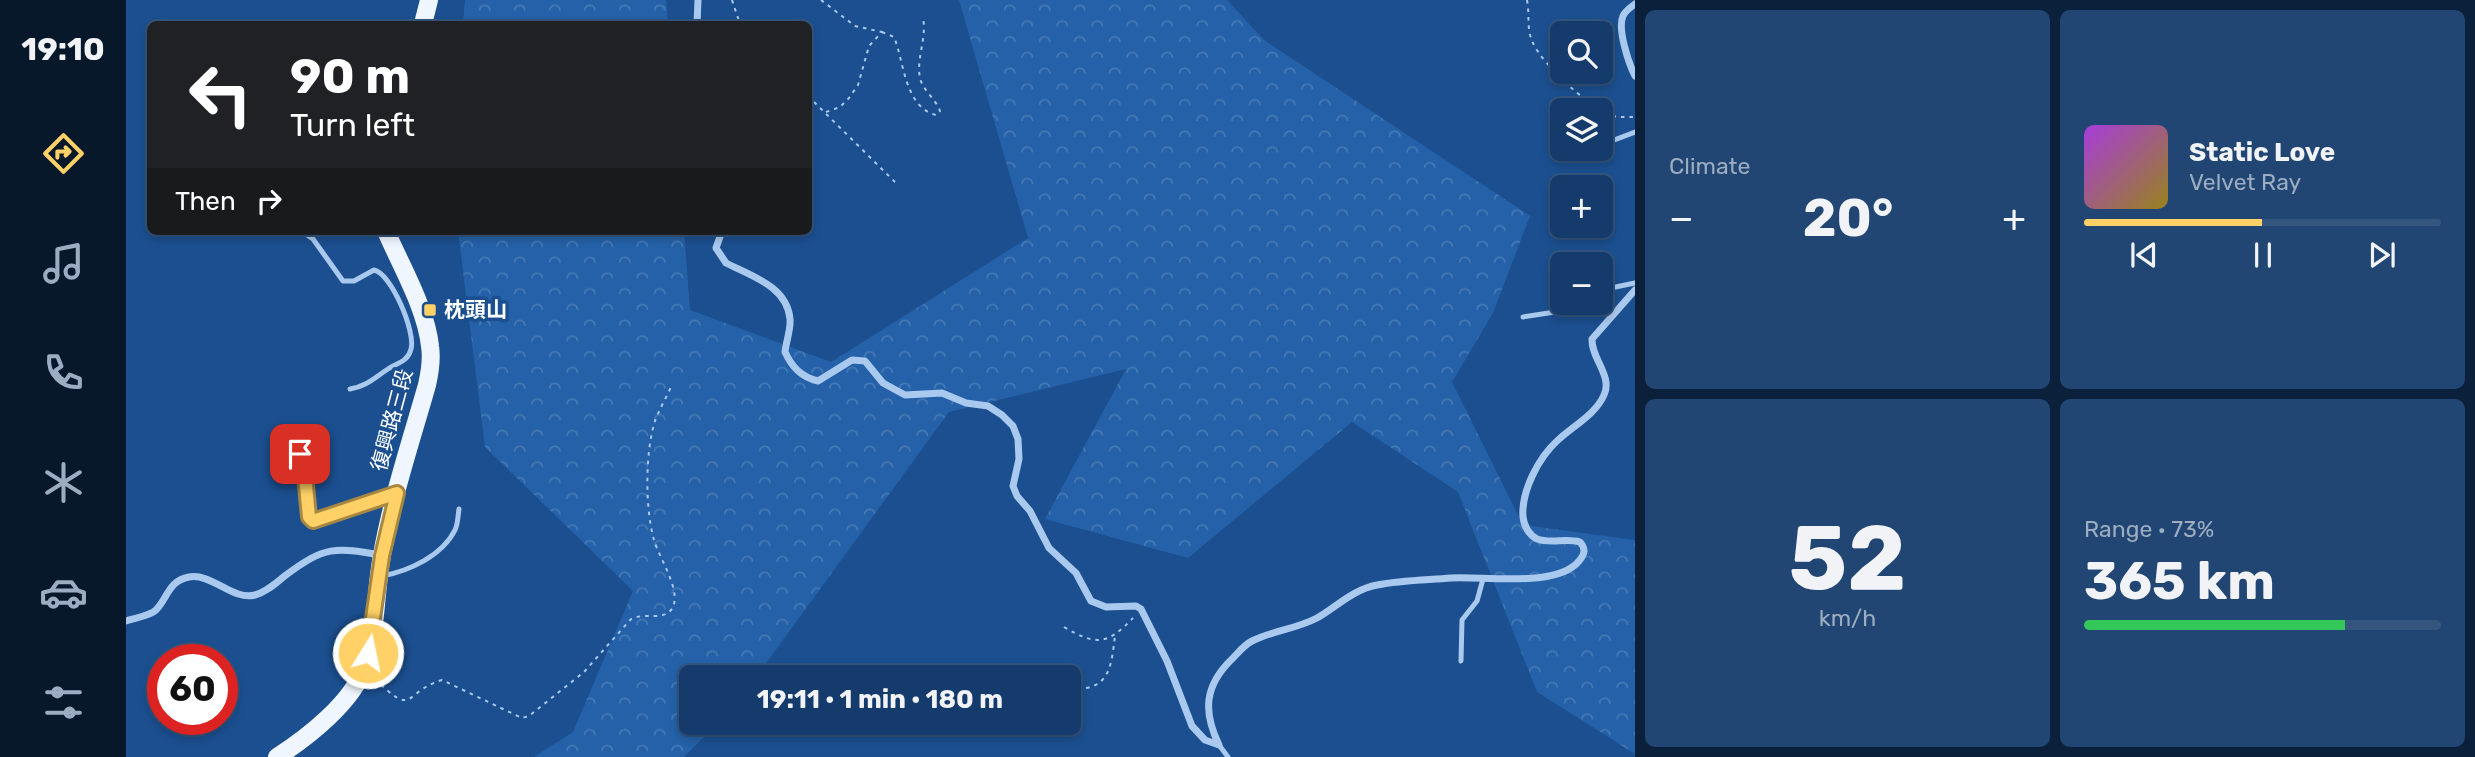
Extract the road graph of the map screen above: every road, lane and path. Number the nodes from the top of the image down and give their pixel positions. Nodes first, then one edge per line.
1 (429, 0) edge
2 (698, 0) edge
3 (732, 0) edge
4 (821, 0) edge
5 (1527, 0) edge
6 (1635, 4) edge
7 (923, 18) dead end
8 (424, 21) edge
9 (697, 21) edge
10 (739, 21) edge
11 (882, 32) junction
12 (1635, 76) edge
13 (812, 100) edge
14 (826, 112) junction
15 (1635, 117) edge
16 (1635, 132) edge
17 (1613, 140) edge
18 (896, 183) dead end
19 (307, 235) edge
20 (388, 235) edge
21 (721, 235) edge
22 (1635, 283) edge
23 (1613, 288) edge
24 (1635, 290) edge
25 (1550, 313) edge
26 (1523, 317) dead end
27 (671, 387) dead end
28 (350, 389) dead end
29 (300, 454) dead end
30 (397, 493) junction
31 (459, 509) dead end
32 (382, 556) junction
33 (379, 577) junction
34 (1483, 579) junction
35 (1141, 609) junction
36 (126, 621) edge
37 (1064, 626) dead end
38 (1115, 635) junction
39 (1461, 661) dead end
40 (365, 668) junction
41 (1086, 688) dead end
42 (1219, 746) junction
43 (277, 757) edge
44 (1227, 757) edge

1 - 8 main road
2 - 9 street
3 - 10 path
4 - 11 path
5 - 15 path
6 - 12 street
7 - 11 path
11 - 14 path
13 - 14 path
14 - 18 path
16 - 17 lane
19 - 28 lane
20 - 30 main road, 復興路三段
21 - 35 street
22 - 23 lane
24 - 34 street
25 - 26 lane
27 - 40 path
29 - 30 lane
30 - 32 main road, 復興路三段
31 - 33 lane
32 - 33 main road, 復興路三段
32 - 36 street
33 - 40 main road, 復興路三段
34 - 39 lane
34 - 42 street
35 - 38 path
35 - 42 street
37 - 38 path
38 - 41 path
40 - 43 main road, 復興路三段
42 - 44 lane

